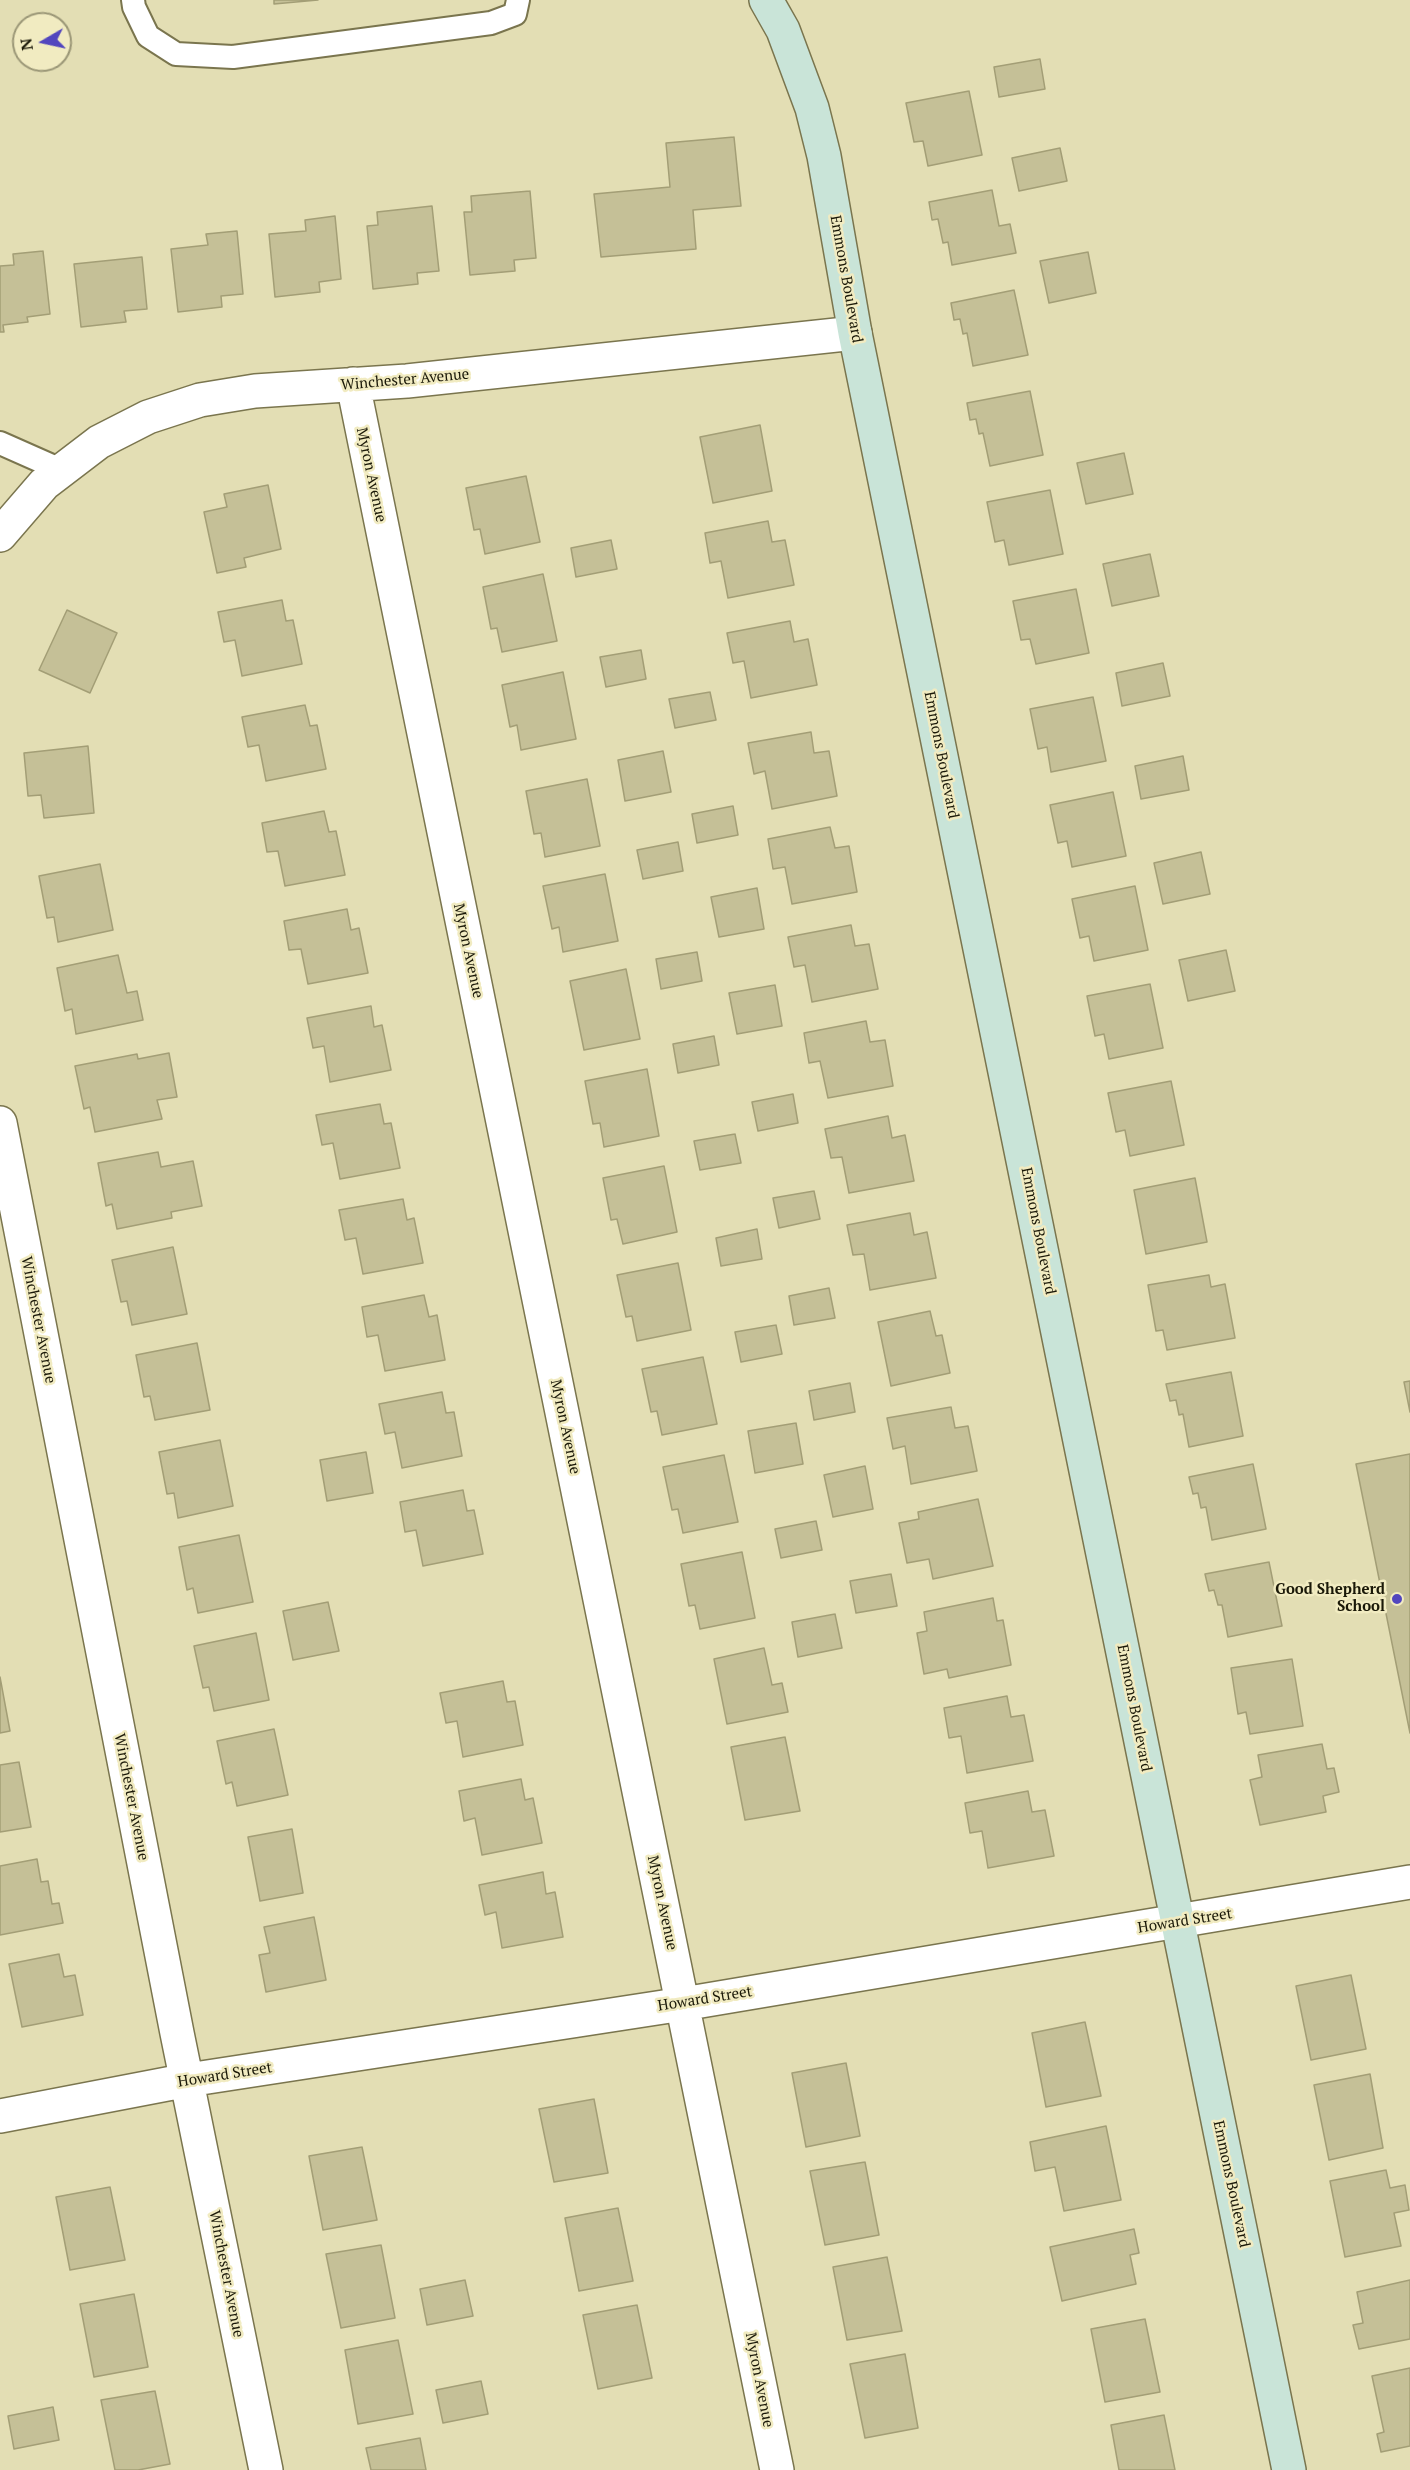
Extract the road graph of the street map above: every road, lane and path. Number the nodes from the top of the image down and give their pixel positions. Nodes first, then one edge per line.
1 (133, 0) edge
2 (518, 0) edge
3 (766, 0) edge
4 (855, 333) junction
5 (353, 384) junction
6 (0, 443) edge
7 (61, 470) junction
8 (0, 535) edge
9 (0, 1123) edge
10 (1410, 1882) edge
11 (1178, 1923) junction
12 (683, 2004) junction
13 (188, 2080) junction
14 (0, 2116) edge
15 (266, 2470) edge
16 (777, 2470) edge
17 (1289, 2470) edge

1 - 2 lane
3 - 4 street, Emmons Boulevard
4 - 5 street, Winchester Avenue
4 - 11 street, Emmons Boulevard
5 - 7 street, Winchester Avenue
5 - 12 street, Myron Avenue
6 - 7 lane
7 - 8 street, Winchester Avenue
9 - 13 street, Winchester Avenue
10 - 11 street, Howard Street
11 - 12 street, Howard Street
11 - 17 street, Emmons Boulevard
12 - 13 street, Howard Street
12 - 16 street, Myron Avenue
13 - 14 street, Howard Street
13 - 15 street, Winchester Avenue

